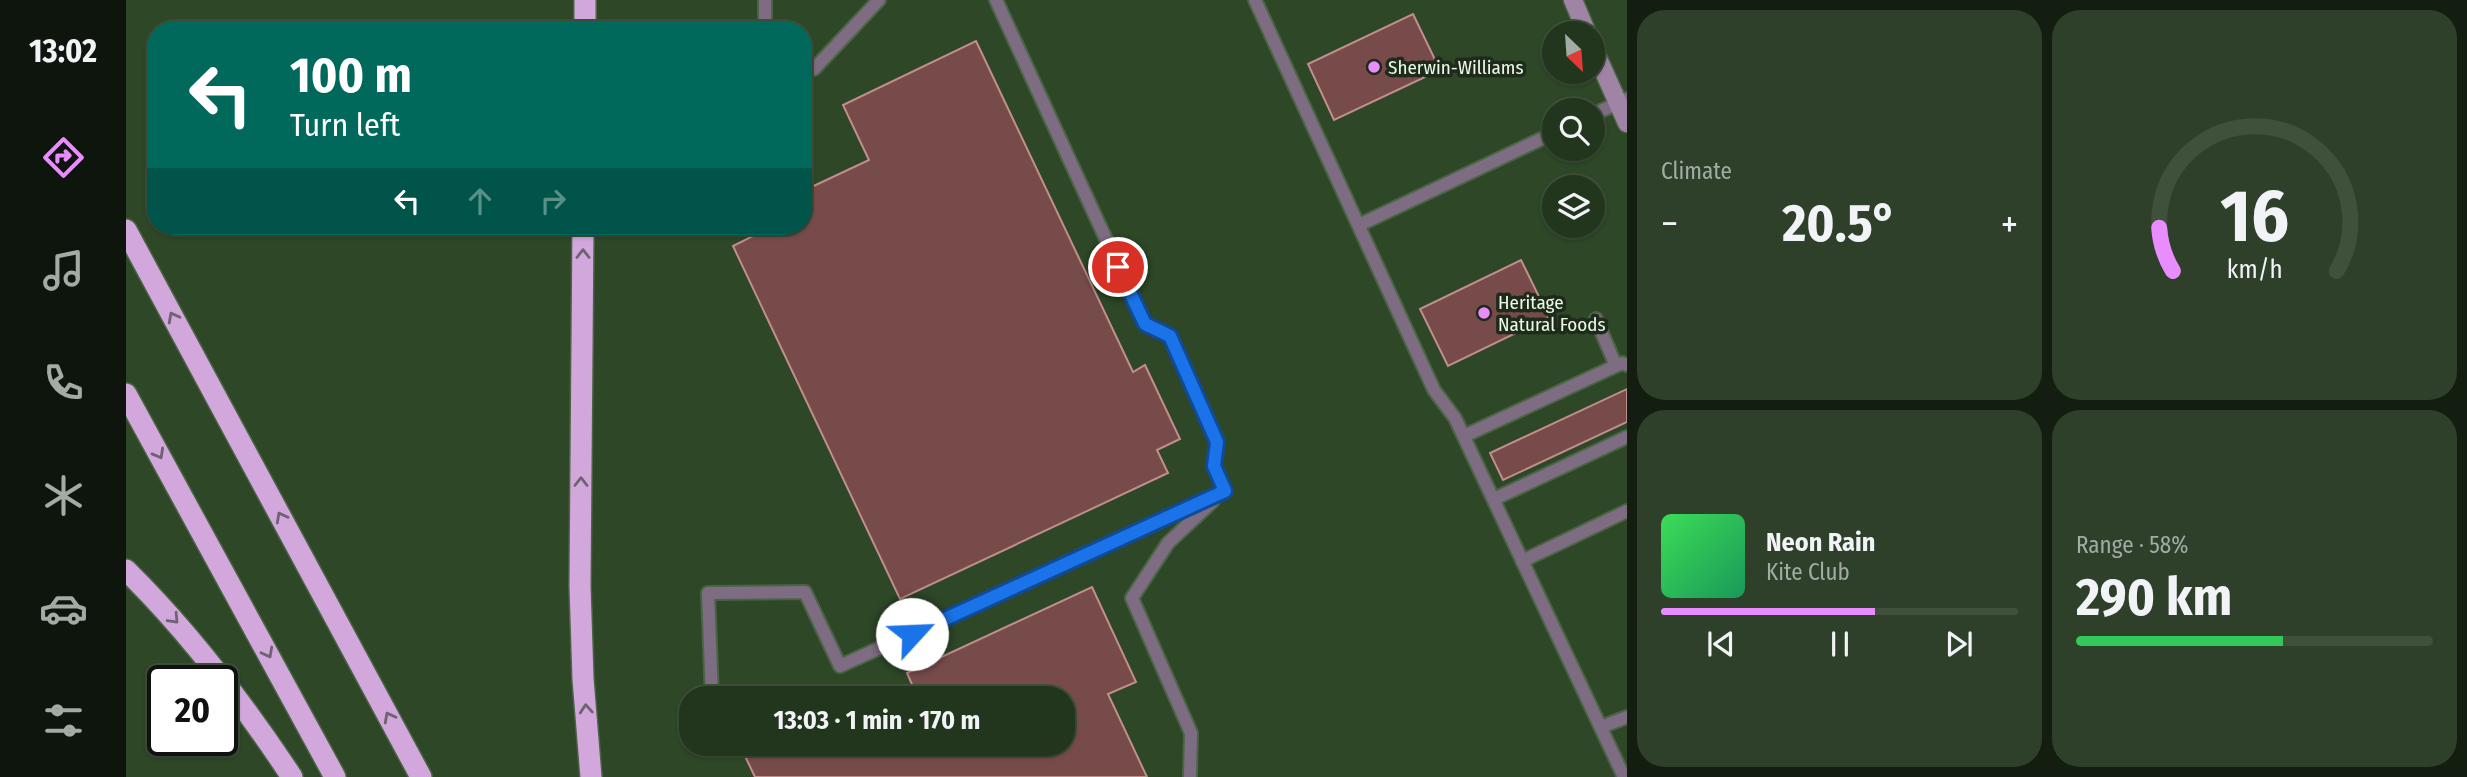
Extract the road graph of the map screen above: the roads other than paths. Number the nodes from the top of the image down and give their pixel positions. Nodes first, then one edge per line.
1 (585, 0) edge
2 (765, 0) edge
3 (878, 0) edge
4 (996, 0) edge
5 (1255, 0) edge
6 (1573, 0) edge
7 (584, 21) edge
8 (765, 21) edge
9 (1582, 21) edge
10 (1605, 68) edge
11 (812, 69) edge
12 (1623, 101) edge
13 (1605, 109) edge
14 (1627, 123) edge
15 (1542, 139) edge
16 (1359, 225) junction
17 (126, 230) edge
18 (583, 235) edge
19 (1596, 319) dead end
20 (1622, 365) edge
21 (126, 394) edge
22 (1464, 436) junction
23 (1627, 437) edge
24 (1225, 491) junction
25 (1494, 499) junction
26 (1627, 511) edge
27 (1522, 561) junction
28 (126, 570) edge
29 (712, 686) edge
30 (1627, 717) edge
31 (1601, 727) junction
32 (292, 777) edge
33 (335, 777) edge
34 (422, 777) edge
35 (592, 777) edge
36 (1190, 777) edge
37 (1625, 777) edge

1 - 7 highway
2 - 8 lane
3 - 11 lane
4 - 24 lane
5 - 16 lane
6 - 9 main road
10 - 12 main road
12 - 13 lane
12 - 14 main road
15 - 16 lane
16 - 22 lane
34 -> 17 highway
35 -> 18 highway
19 - 20 lane
20 - 22 lane
21 -> 33 highway
22 - 25 lane
23 - 25 lane
24 - 29 lane
24 - 36 lane
25 - 27 lane
26 - 27 lane
27 - 31 lane
28 -> 32 highway
30 - 31 lane
31 - 37 lane

